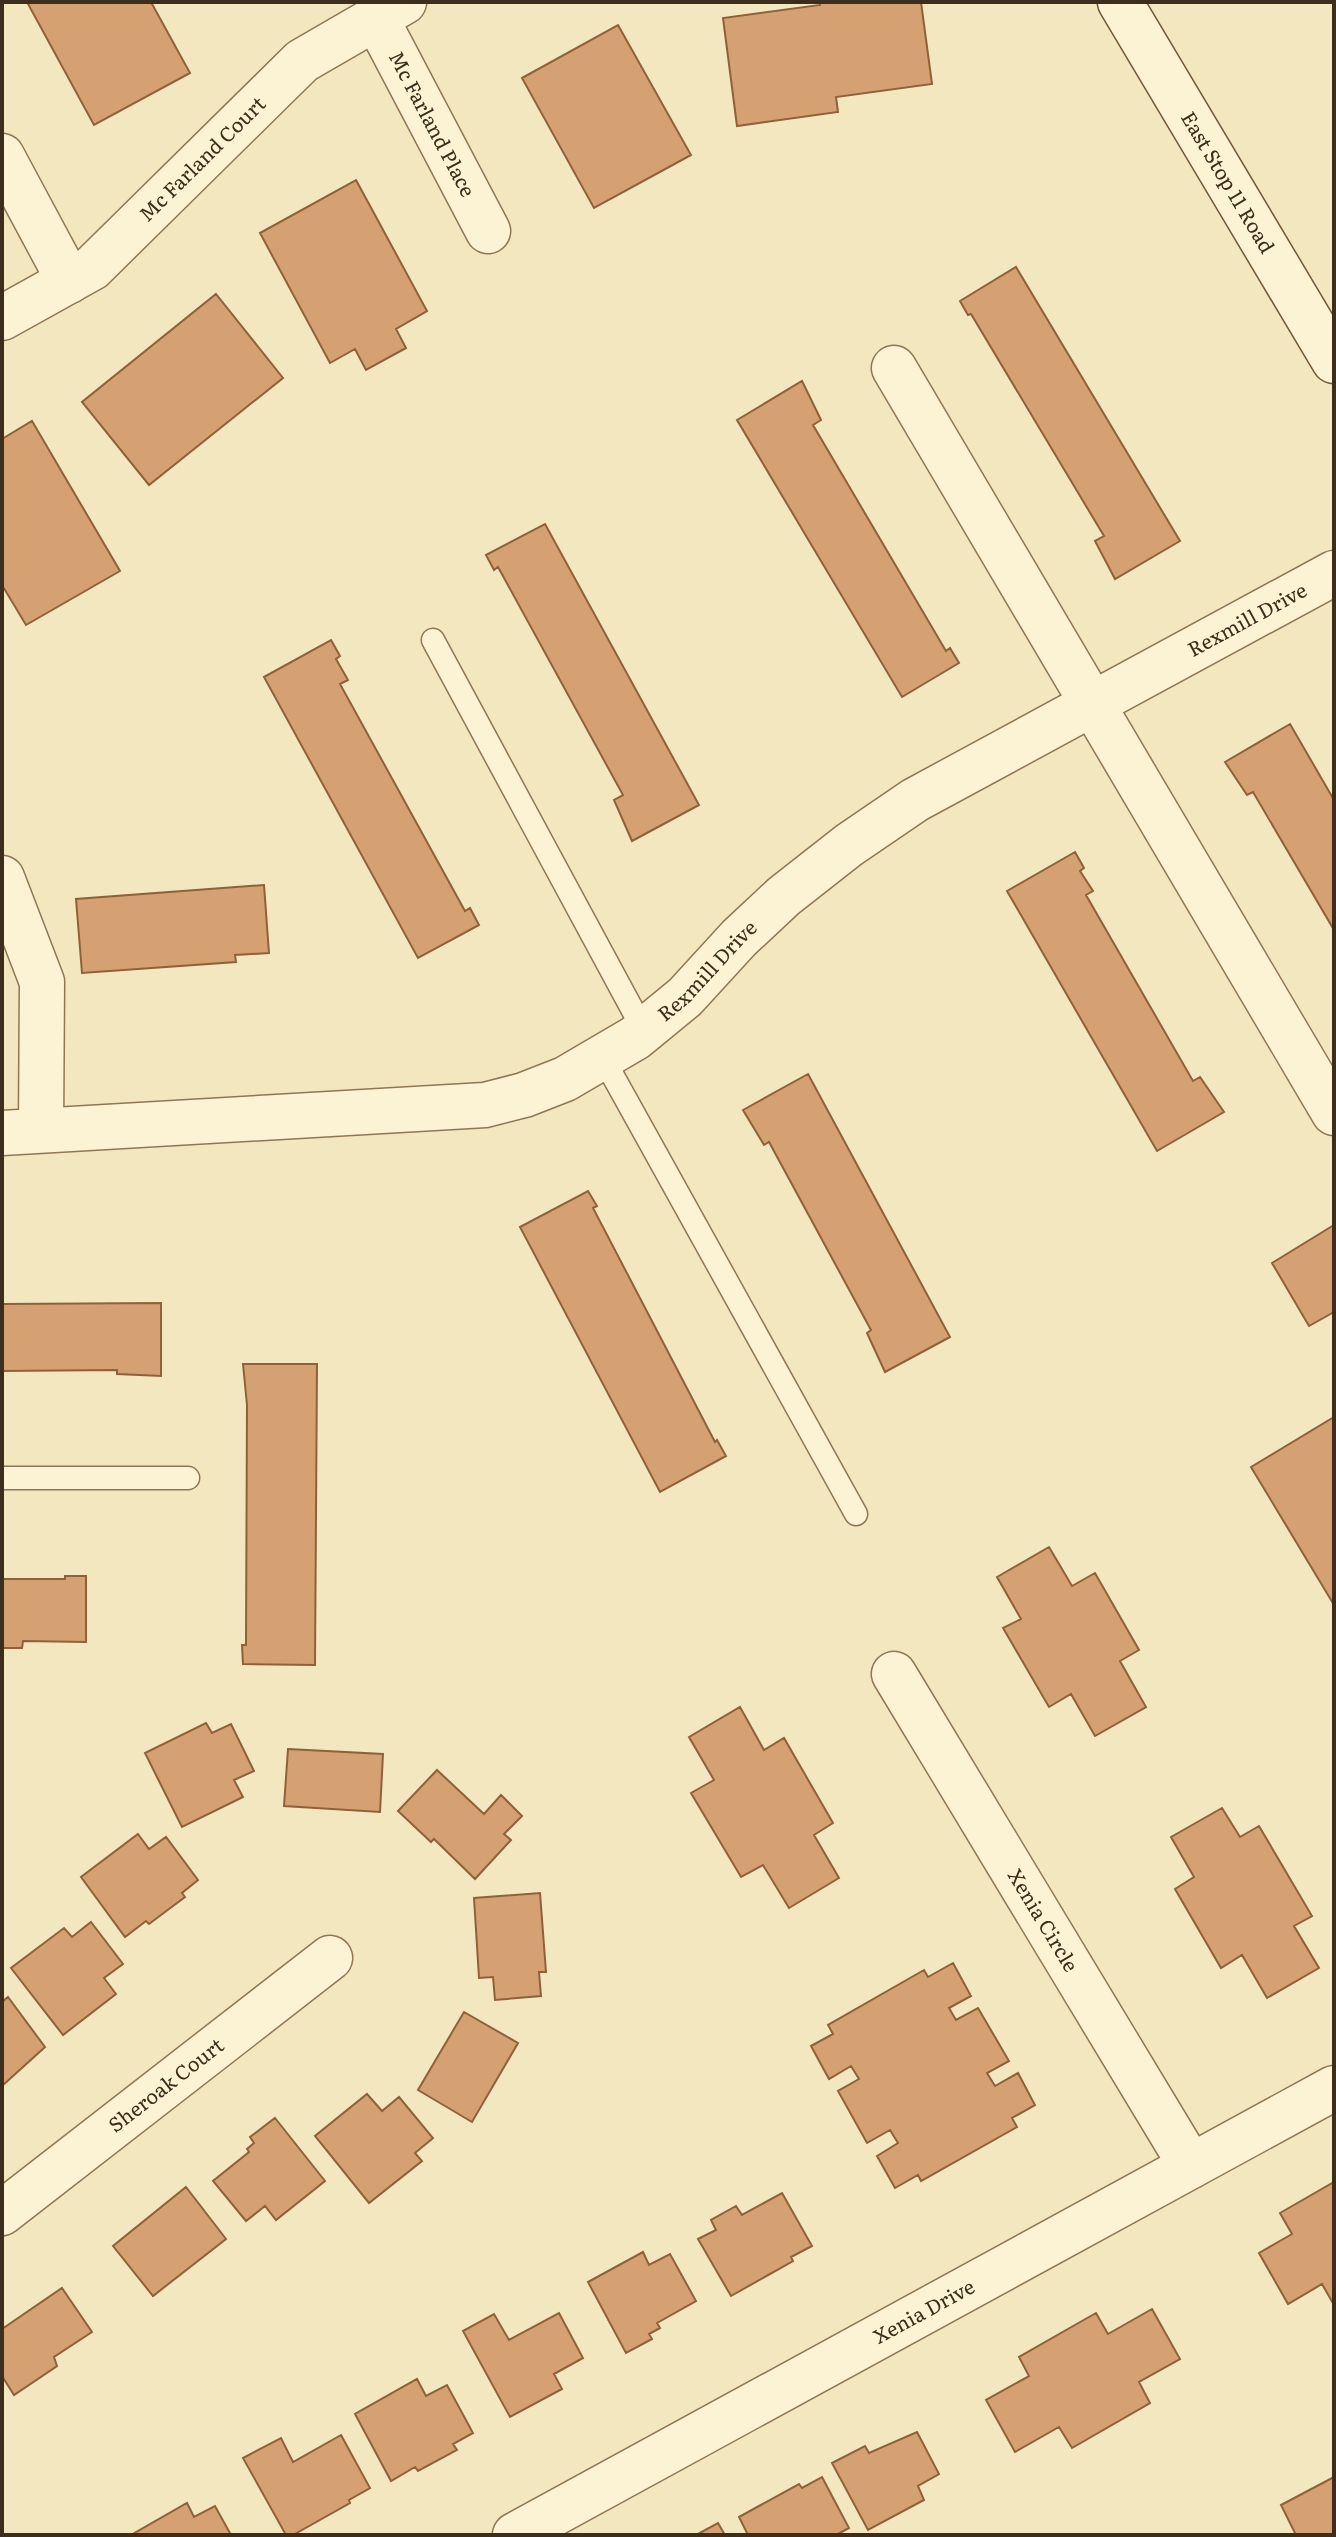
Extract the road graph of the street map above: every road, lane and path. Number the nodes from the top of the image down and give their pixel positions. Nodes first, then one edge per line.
1 (1120, 2) edge
2 (390, 10) edge
3 (2, 156) edge
4 (488, 231) dead end
5 (69, 281) junction
6 (2, 318) edge
7 (1334, 361) edge
8 (894, 368) dead end
9 (1334, 573) edge
10 (433, 640) dead end
11 (1091, 704) junction
12 (2, 878) edge
13 (644, 1031) junction
14 (603, 1058) junction
15 (1334, 1113) edge
16 (21, 1131) edge
17 (2, 1478) edge
18 (188, 1478) dead end
19 (856, 1514) dead end
20 (894, 1674) dead end
21 (330, 1958) dead end
22 (1334, 2088) edge
23 (1191, 2166) junction
24 (2, 2213) edge
25 (515, 2535) edge

1 - 7 street, East Stop 11 Road
2 - 4 street, Mc Farland Place
2 - 5 street, Mc Farland Court
3 - 5 street
5 - 6 street, Mc Farland Court
8 - 11 street
9 - 11 street, Rexmill Drive
10 - 13 lane
11 - 13 street, Rexmill Drive
11 - 15 street
12 - 16 street
13 - 14 street, Rexmill Drive
14 - 16 street, Rexmill Drive
14 - 19 lane
17 - 18 lane
20 - 23 street, Xenia Circle
21 - 24 street, Sheroak Court
22 - 23 street, Xenia Drive
23 - 25 street, Xenia Drive

